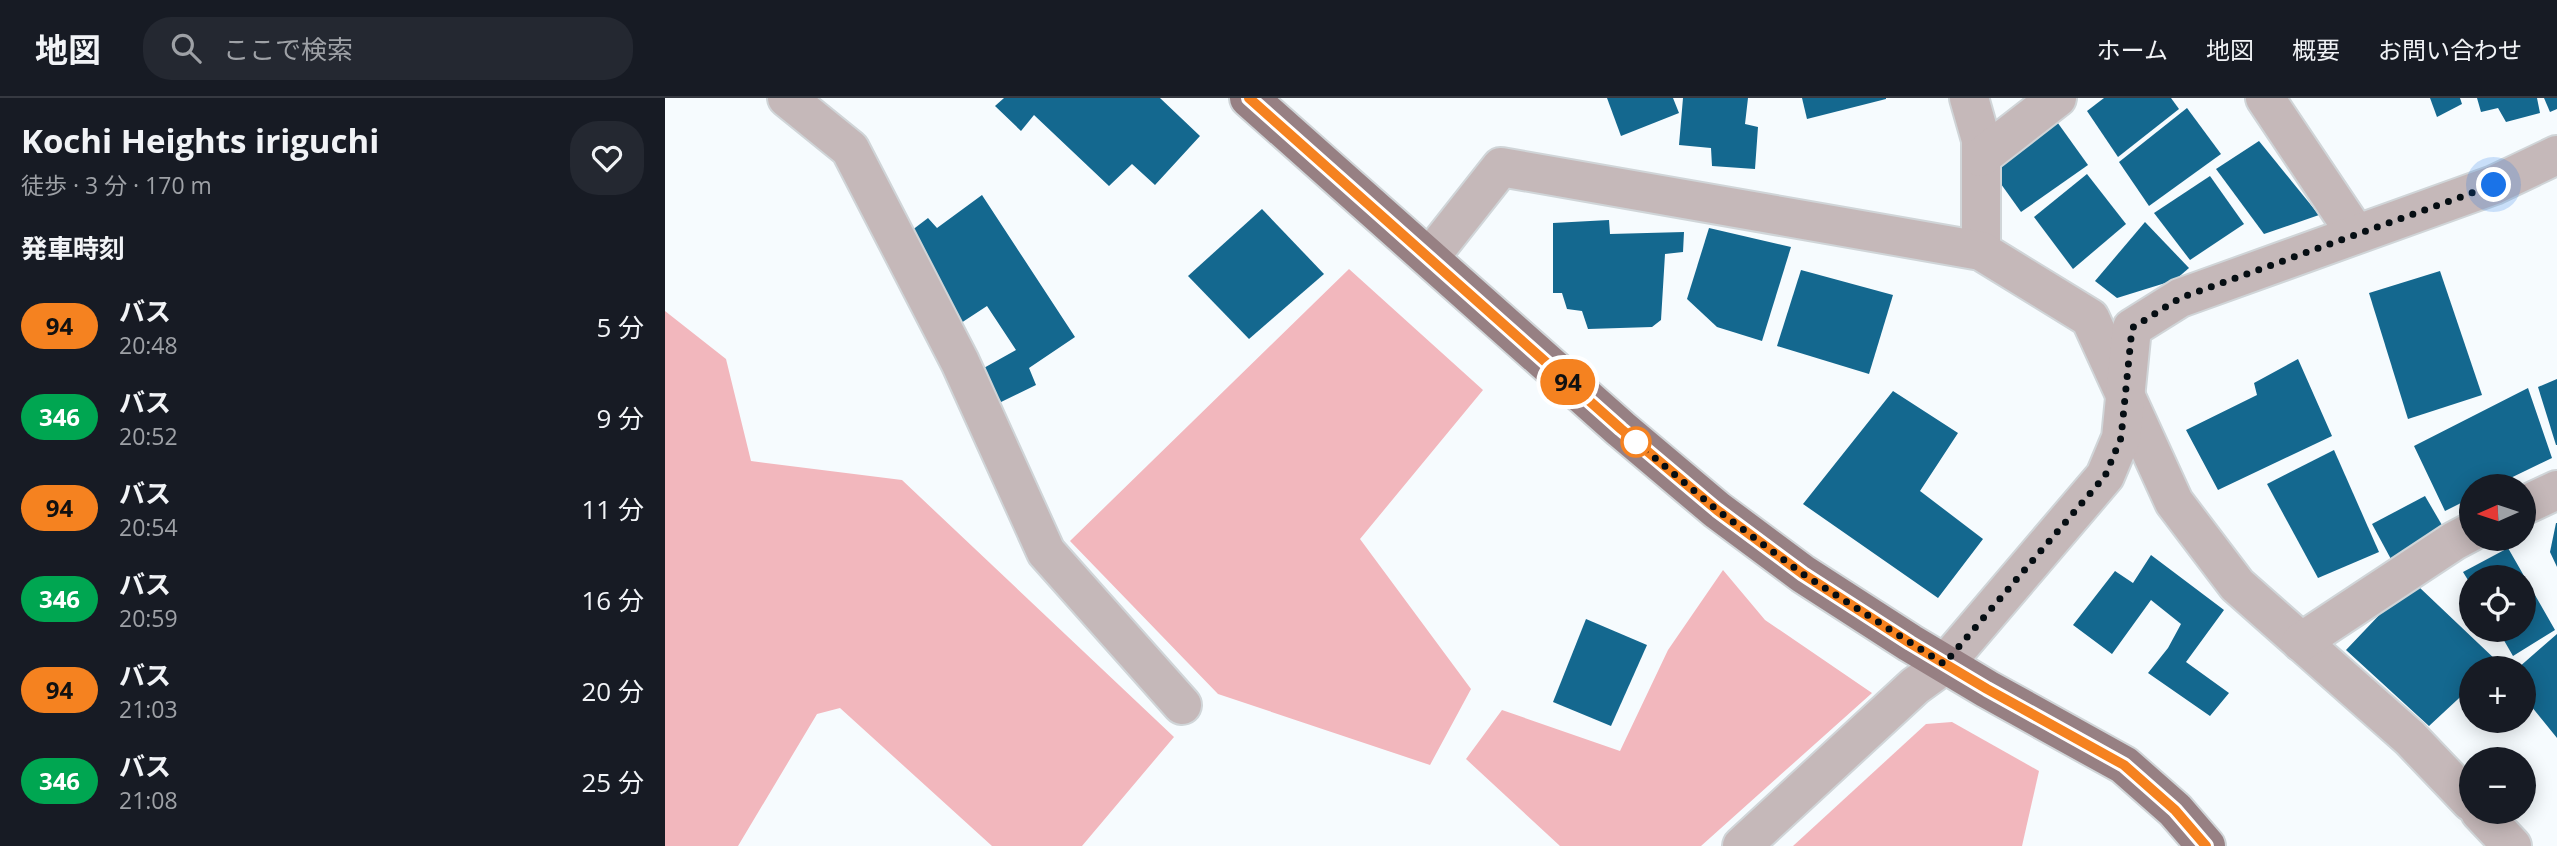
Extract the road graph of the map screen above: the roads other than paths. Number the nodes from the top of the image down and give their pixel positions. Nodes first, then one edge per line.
1 (787, 98) edge
2 (1249, 98) edge
3 (1969, 98) edge
4 (2057, 98) edge
5 (2265, 98) edge
6 (2557, 155) edge
7 (1981, 157) junction
8 (2356, 234) junction
9 (1981, 251) junction
10 (1430, 257) junction
11 (2125, 398) junction
12 (2557, 490) edge
13 (2536, 500) edge
14 (2459, 538) edge
15 (2301, 642) junction
16 (1944, 664) junction
17 (1182, 705) dead end
18 (2459, 789) edge
19 (2491, 824) edge
20 (1742, 846) edge
21 (2206, 846) edge
22 (2512, 846) edge

1 - 17 street
2 - 10 main road
3 - 7 street
4 - 7 street
5 - 8 street
6 - 8 street
7 - 9 street
8 - 11 street
9 - 10 street
9 - 11 street
10 - 16 main road
11 - 15 street
11 - 16 street
12 - 13 street
14 - 15 street
15 - 18 street
16 - 20 street
16 - 21 main road
19 - 22 street

